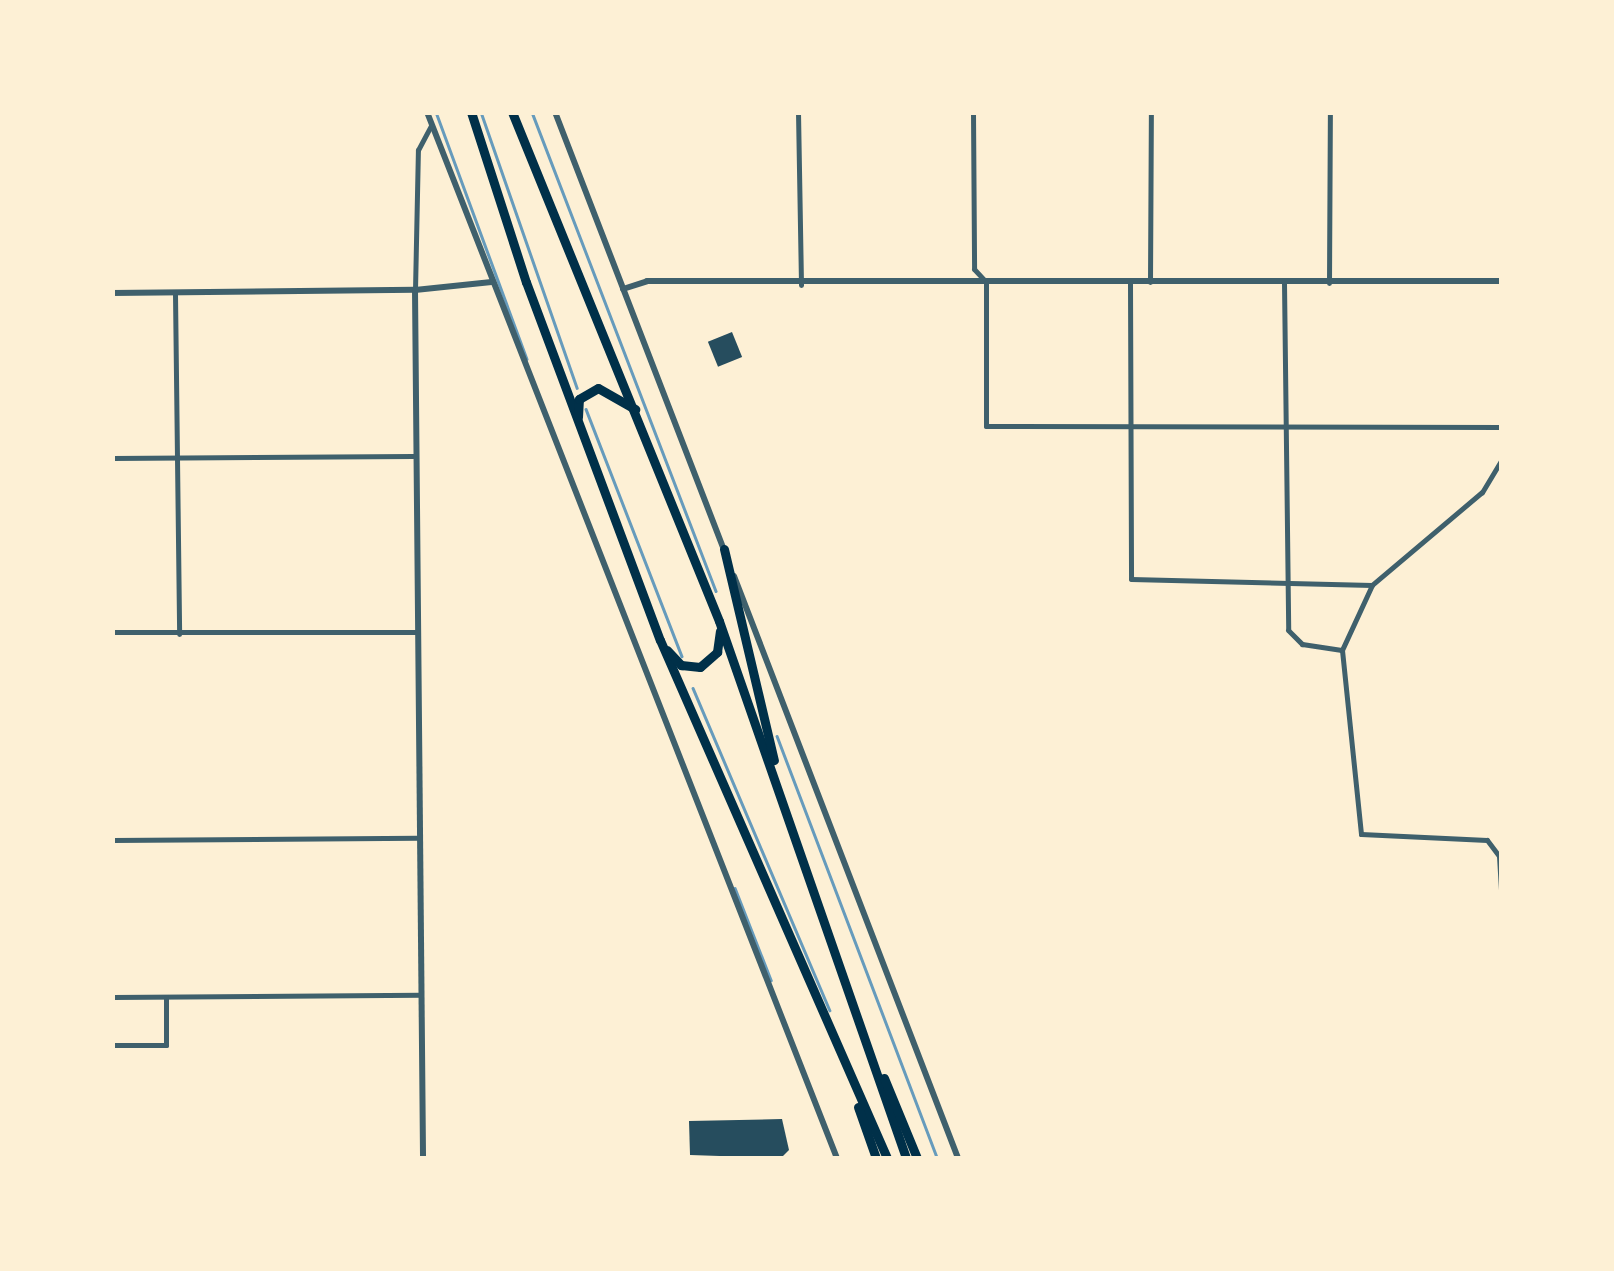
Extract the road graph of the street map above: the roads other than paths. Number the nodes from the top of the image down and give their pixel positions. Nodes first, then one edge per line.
1 (427, 112) edge
2 (470, 112) edge
3 (512, 112) edge
4 (556, 112) edge
5 (798, 112) edge
6 (974, 112) edge
7 (1150, 112) edge
8 (1330, 112) edge
9 (432, 125) junction
10 (1502, 281) edge
11 (492, 282) junction
12 (986, 282) junction
13 (1130, 282) junction
14 (1150, 282) junction
15 (1329, 282) junction
16 (1284, 283) junction
17 (801, 285) junction
18 (623, 289) junction
19 (415, 290) junction
20 (112, 293) edge
21 (175, 294) junction
22 (637, 411) junction
23 (1134, 423) junction
24 (1281, 426) junction
25 (1502, 428) edge
26 (579, 429) junction
27 (413, 456) junction
28 (112, 458) edge
29 (178, 458) junction
30 (1502, 459) edge
31 (724, 549) junction
32 (1282, 579) junction
33 (1372, 585) junction
34 (720, 621) junction
35 (112, 632) edge
36 (416, 632) junction
37 (180, 634) junction
38 (660, 640) junction
39 (1342, 650) junction
40 (786, 807) junction
41 (418, 838) junction
42 (112, 840) edge
43 (1502, 906) edge
44 (420, 995) junction
45 (166, 996) junction
46 (112, 997) edge
47 (853, 1004) junction
48 (112, 1046) edge
49 (838, 1052) junction
50 (423, 1158) edge
51 (836, 1158) edge
52 (876, 1158) edge
53 (887, 1158) edge
54 (906, 1158) edge
55 (917, 1158) edge
56 (958, 1158) edge

1 - 9 street
2 - 26 highway
3 - 22 highway
4 - 18 street
5 - 17 street
6 - 12 street
7 - 14 street
8 - 15 street
9 - 11 street
9 - 19 street
10 - 15 street
11 - 19 street
11 - 51 street
12 - 13 street
12 - 17 street
12 - 23 street
13 - 14 street
13 - 23 street
14 - 16 street
15 - 16 street
16 - 24 street
17 - 18 street
18 - 31 street
19 - 21 street
19 - 27 street
20 - 21 street
21 - 29 street
22 - 26 highway
22 - 34 highway
23 - 24 street
23 - 32 street
24 - 25 street
24 - 32 street
26 - 38 highway
27 - 29 street
27 - 36 street
28 - 29 street
29 - 37 street
30 - 33 street
31 - 40 highway
31 - 56 street
32 - 33 street
32 - 39 street
33 - 39 street
34 - 38 highway
34 - 40 highway
35 - 37 street
36 - 37 street
36 - 41 street
38 - 49 highway
39 - 43 street
40 - 47 highway
41 - 42 street
41 - 44 street
44 - 45 street
44 - 50 street
45 - 46 street
45 - 48 street
47 - 54 highway
47 - 55 highway
49 - 52 highway
49 - 53 highway

